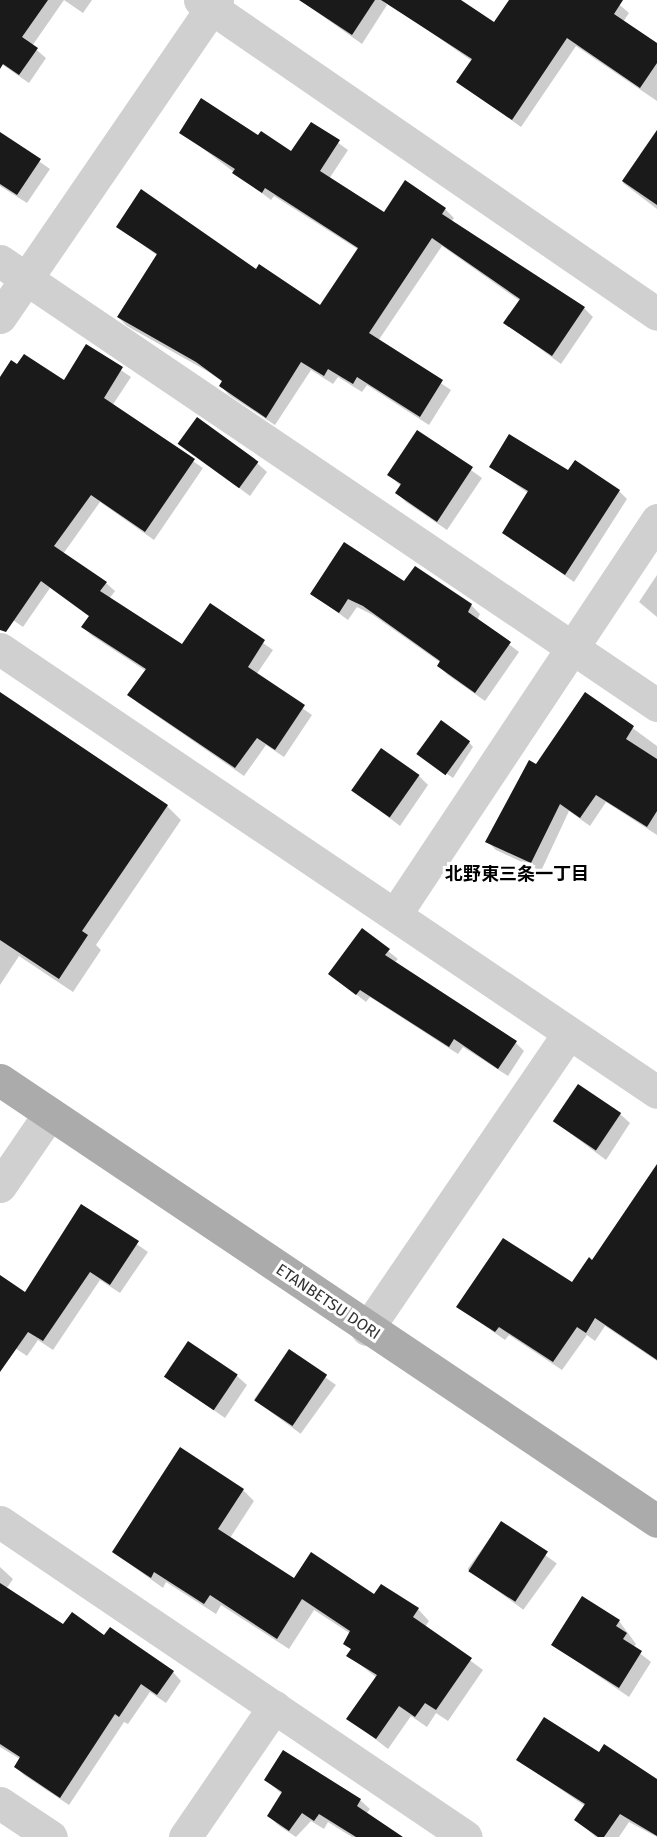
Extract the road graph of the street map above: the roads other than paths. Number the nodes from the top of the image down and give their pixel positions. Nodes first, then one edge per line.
1 (210, 3) edge
2 (13, 269) edge
3 (657, 314) edge
4 (0, 317) edge
5 (657, 520) edge
6 (571, 648) junction
7 (0, 649) edge
8 (657, 705) edge
9 (396, 913) junction
10 (569, 1033) junction
11 (0, 1080) edge
12 (657, 1092) edge
13 (50, 1113) junction
14 (0, 1186) edge
15 (367, 1329) junction
16 (657, 1521) edge
17 (0, 1522) edge
18 (274, 1707) junction
19 (0, 1803) edge
20 (51, 1837) edge
21 (185, 1837) edge
22 (466, 1837) edge

1 - 2 street
1 - 3 street
2 - 4 street
2 - 6 street
5 - 6 street
6 - 8 street
6 - 9 street
7 - 9 street
9 - 10 street
10 - 12 street
10 - 15 street
11 - 13 main road, ETANBETSU DORI
13 - 14 street
13 - 15 main road, ETANBETSU DORI
15 - 16 main road, ETANBETSU DORI
17 - 18 street
18 - 21 street
18 - 22 street
19 - 20 street

